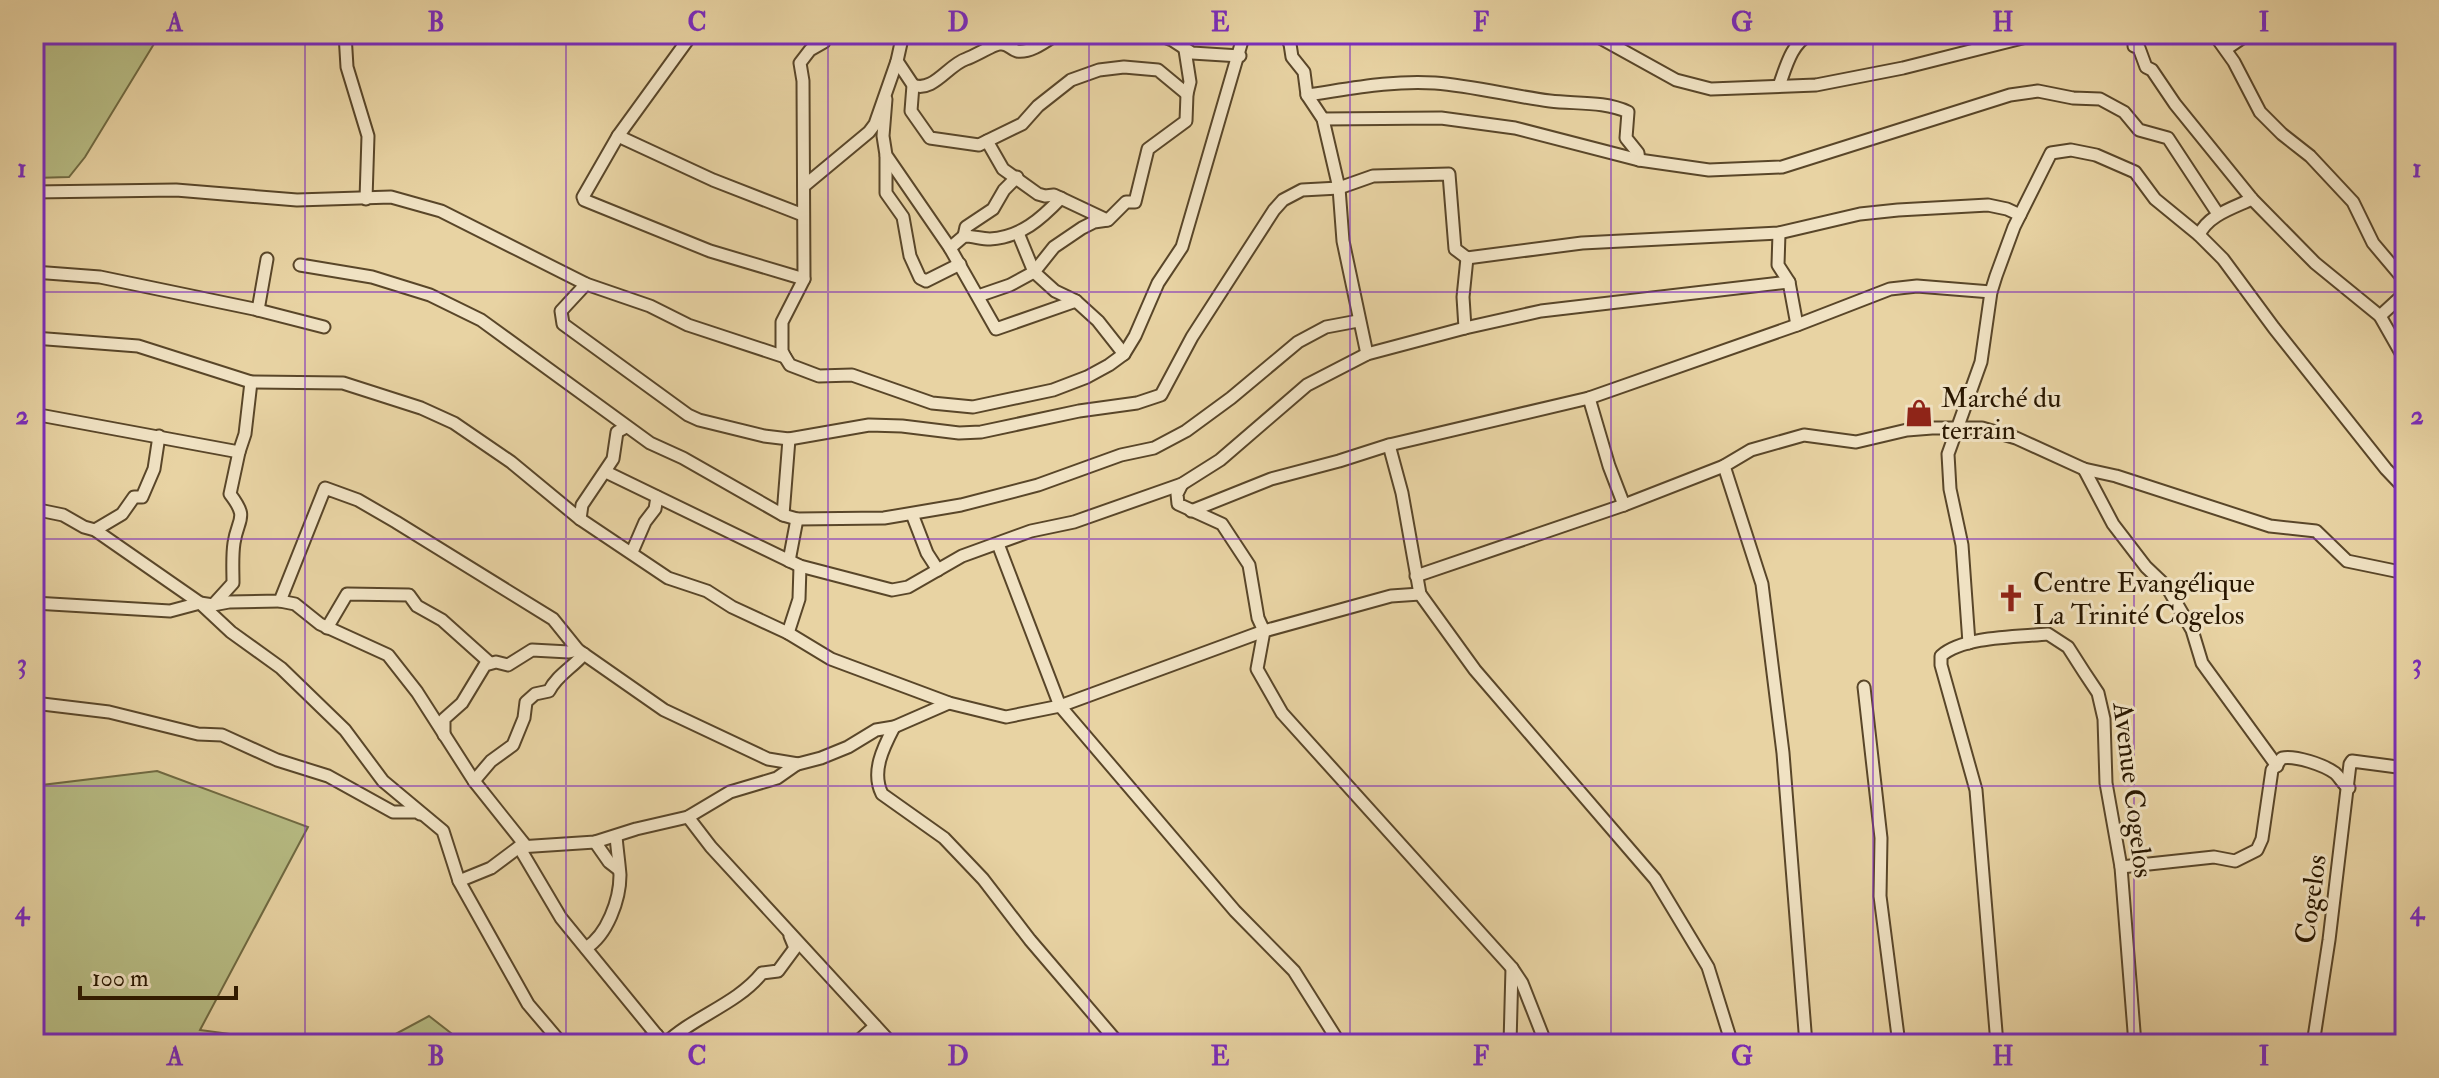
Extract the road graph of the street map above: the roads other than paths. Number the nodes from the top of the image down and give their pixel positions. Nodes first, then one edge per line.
1 (345, 34) edge
2 (692, 34) edge
3 (821, 34) edge
4 (903, 34) edge
5 (1057, 34) edge
6 (1089, 34) edge
7 (1104, 34) edge
8 (1157, 34) edge
9 (1244, 34) edge
10 (1280, 34) edge
11 (1593, 34) edge
12 (1810, 34) edge
13 (2038, 34) edge
14 (2134, 34) edge
15 (2214, 34) edge
16 (2248, 34) edge
17 (2002, 39) edge
18 (2226, 49) junction
19 (1185, 50) junction
20 (1240, 56) junction
21 (897, 61) junction
22 (913, 85) junction
23 (1779, 86) junction
24 (1187, 94) junction
25 (1307, 95) junction
26 (886, 99) junction
27 (1323, 119) junction
28 (618, 136) junction
29 (987, 141) junction
30 (886, 155) junction
31 (1639, 160) junction
32 (1017, 177) junction
33 (804, 186) junction
34 (1339, 188) junction
35 (34, 192) edge
36 (1061, 198) junction
37 (366, 199) junction
38 (2252, 199) junction
39 (2218, 214) junction
40 (803, 215) junction
41 (2020, 215) junction
42 (1108, 220) junction
43 (1018, 233) junction
44 (1779, 233) junction
45 (2199, 235) junction
46 (964, 236) junction
47 (950, 248) junction
48 (1467, 258) junction
49 (267, 259) dead end
50 (960, 264) junction
51 (300, 265) dead end
52 (34, 272) edge
53 (1034, 272) junction
54 (804, 279) junction
55 (2405, 281) edge
56 (1789, 282) junction
57 (586, 284) junction
58 (1991, 292) junction
59 (2404, 292) edge
60 (978, 296) junction
61 (1076, 301) junction
62 (258, 310) junction
63 (2380, 316) junction
64 (1358, 321) junction
65 (1797, 325) junction
66 (324, 327) dead end
67 (1465, 328) junction
68 (34, 338) edge
69 (1124, 354) junction
70 (1367, 354) junction
71 (785, 357) junction
72 (2405, 360) edge
73 (251, 382) junction
74 (1589, 398) junction
75 (34, 414) edge
76 (626, 427) junction
77 (1957, 428) junction
78 (159, 436) junction
79 (789, 439) junction
80 (1389, 445) junction
81 (239, 452) junction
82 (1724, 466) junction
83 (2084, 469) junction
84 (606, 472) junction
85 (1182, 484) junction
86 (2405, 489) edge
87 (657, 497) junction
88 (1624, 505) junction
89 (34, 509) edge
90 (1191, 511) junction
91 (912, 514) junction
92 (783, 515) junction
93 (580, 519) junction
94 (797, 519) junction
95 (95, 530) junction
96 (998, 544) junction
97 (632, 552) junction
98 (2405, 561) edge
99 (794, 564) junction
100 (938, 570) junction
101 (2400, 572) edge
102 (1416, 576) junction
103 (1420, 594) junction
104 (280, 601) junction
105 (34, 603) edge
106 (200, 603) junction
107 (213, 605) junction
108 (327, 628) junction
109 (1264, 631) junction
110 (788, 633) junction
111 (1969, 643) junction
112 (581, 652) junction
113 (490, 663) junction
114 (1864, 687) dead end
115 (34, 703) edge
116 (949, 703) junction
117 (1060, 706) junction
118 (894, 727) junction
119 (444, 736) junction
120 (768, 759) junction
121 (798, 764) junction
122 (2277, 766) junction
123 (2405, 768) edge
124 (777, 778) junction
125 (474, 781) junction
126 (2349, 788) junction
127 (688, 817) junction
128 (443, 831) junction
129 (616, 836) junction
130 (595, 842) junction
131 (522, 846) junction
132 (2121, 867) junction
133 (618, 869) junction
134 (459, 881) junction
135 (788, 932) junction
136 (586, 948) junction
137 (1512, 968) junction
138 (875, 1026) junction
139 (662, 1041) edge
140 (562, 1044) edge
141 (637, 1044) edge
142 (855, 1044) edge
143 (892, 1044) edge
144 (1119, 1044) edge
145 (1340, 1044) edge
146 (1510, 1044) edge
147 (1546, 1044) edge
148 (1732, 1044) edge
149 (1806, 1044) edge
150 (1899, 1044) edge
151 (1997, 1044) edge
152 (2135, 1044) edge
153 (2313, 1044) edge

1 - 37 street
2 - 28 street
3 - 33 street
4 - 21 street
5 - 22 street
6 - 7 street
8 - 19 street
9 - 20 street
10 - 25 street
11 - 23 street
12 - 23 street
13 - 17 street
14 - 38 street
15 - 18 street
16 - 18 street
17 - 23 street
18 - 55 street
19 - 20 street
19 - 24 street
20 - 69 street
21 - 22 street
21 - 26 street
22 - 29 street
24 - 29 street
24 - 42 street
25 - 27 street
25 - 31 street
26 - 30 street
26 - 33 street
27 - 31 street
27 - 34 street
28 - 40 street
28 - 54 street
29 - 32 street
30 - 47 street
30 - 50 street
31 - 39 street
32 - 36 street
32 - 46 street
33 - 40 street
34 - 48 street
34 - 64 street
34 - 79 street
35 - 37 street
36 - 42 street
36 - 43 street
37 - 57 street
38 - 39 street
38 - 63 street
39 - 45 street
40 - 54 street
41 - 44 street
41 - 45 street
41 - 58 street
42 - 53 street
43 - 46 street
43 - 53 street
44 - 48 street
44 - 56 street
45 - 86 street
46 - 47 street
47 - 50 street
48 - 67 street
49 - 62 street
50 - 60 street
51 - 76 street
52 - 62 street
53 - 60 street
53 - 61 street
54 - 71 street
56 - 65 street
56 - 67 street
57 - 71 street
57 - 79 street
58 - 65 street
58 - 77 street
59 - 63 street
60 - 61 street
61 - 69 street
62 - 66 street
63 - 72 street
64 - 70 street
64 - 91 street
65 - 74 street
67 - 70 street
68 - 73 street
69 - 71 street
70 - 85 street
73 - 81 street
73 - 93 street
74 - 80 street
74 - 88 street
75 - 78 street
76 - 84 street
76 - 92 street
77 - 82 street
77 - 83 street
77 - 111 street
78 - 81 street
78 - 95 street
79 - 92 street
80 - 90 street
80 - 102 street
81 - 107 street
82 - 88 street
82 - 149 street
83 - 101 street
83 - 122 street
84 - 87 street
84 - 93 street
85 - 90 street
85 - 96 street
87 - 97 street
87 - 99 street
88 - 102 street
89 - 95 street
90 - 109 street
91 - 94 street
91 - 100 street
92 - 94 street
93 - 97 street
94 - 99 street
95 - 106 street
96 - 100 street
96 - 117 street
97 - 110 street
98 - 101 street
99 - 100 street
99 - 110 street
102 - 103 street
103 - 109 street
103 - 148 street
104 - 107 street
104 - 108 street
104 - 112 street
105 - 106 street
106 - 107 street
106 - 128 street
108 - 113 street
108 - 119 street
109 - 117 street
109 - 137 street
110 - 116 street
111 - 132 street, Avenue Cogelos
111 - 151 street
112 - 113 street
112 - 120 street
112 - 125 street
113 - 119 street
114 - 150 street
115 - 128 street
116 - 117 street
116 - 118 street
117 - 145 street
118 - 121 street
118 - 144 street
119 - 125 street
120 - 121 street
120 - 124 street
121 - 124 street
122 - 126 street
122 - 132 street
123 - 126 street, Cogelos
124 - 127 street
125 - 131 street
126 - 153 street, Cogelos
127 - 129 street
127 - 135 street
128 - 134 street
129 - 130 street
129 - 133 street
130 - 131 street
130 - 133 street
131 - 134 street
131 - 136 street
132 - 152 street, Avenue Cogelos
133 - 136 street
134 - 140 street
135 - 138 street
135 - 139 street
136 - 139 street
137 - 146 street
137 - 147 street
138 - 142 street
138 - 143 street
139 - 141 street

